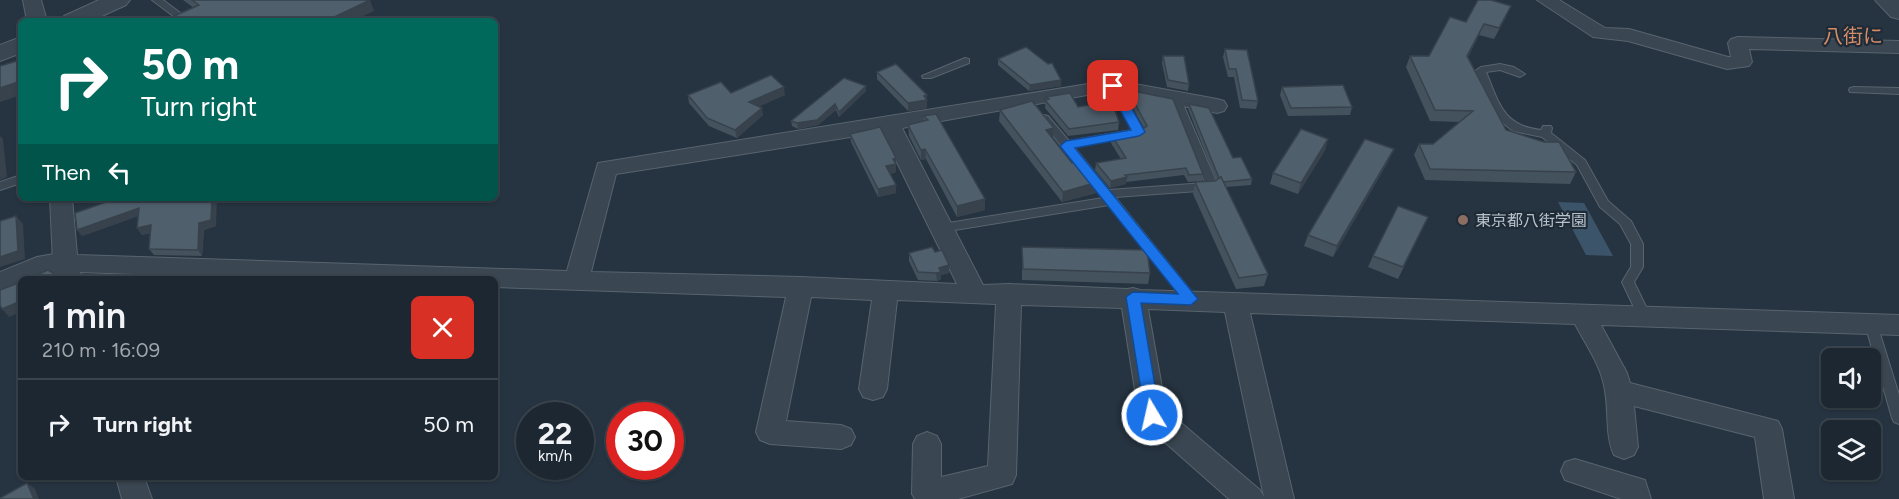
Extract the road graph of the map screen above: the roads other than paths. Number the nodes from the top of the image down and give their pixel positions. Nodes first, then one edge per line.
1 (32, 0) edge
2 (118, 0) edge
3 (157, 0) edge
4 (1546, 0) edge
5 (35, 18) edge
6 (79, 18) edge
7 (182, 18) edge
8 (18, 45) edge
9 (1899, 47) edge
10 (0, 54) edge
11 (965, 61) dead end
12 (1520, 74) dead end
13 (927, 76) dead end
14 (1113, 86) junction
15 (1854, 90) dead end
16 (1899, 91) edge
17 (1175, 97) junction
18 (1028, 98) junction
19 (1217, 106) dead end
20 (890, 124) junction
21 (1066, 146) junction
22 (18, 180) edge
23 (0, 186) edge
24 (1108, 197) junction
25 (61, 201) edge
26 (942, 228) junction
27 (67, 271) edge
28 (22, 276) edge
29 (386, 276) edge
30 (18, 278) edge
31 (498, 278) edge
32 (577, 279) junction
33 (0, 285) edge
34 (801, 286) junction
35 (886, 289) junction
36 (974, 292) junction
37 (1009, 293) junction
38 (1133, 297) junction
39 (1191, 299) junction
40 (1235, 301) junction
41 (1583, 315) junction
42 (1645, 317) junction
43 (1871, 324) junction
44 (1899, 325) edge
45 (873, 389) dead end
46 (1619, 391) junction
47 (1899, 418) edge
48 (841, 436) dead end
49 (927, 444) dead end
50 (1624, 447) dead end
51 (1575, 471) dead end
52 (131, 480) edge
53 (137, 499) edge
54 (1250, 499) edge
55 (1279, 499) edge
56 (1636, 499) edge
57 (1779, 499) edge

1 - 5 street
2 - 6 street
3 - 7 lane
4 - 9 street
8 - 10 street
11 - 13 lane
12 - 42 lane
14 - 17 street
14 - 18 street
14 - 21 lane
15 - 16 lane
17 - 19 street
17 - 24 lane
18 - 20 street
18 - 21 lane
20 - 26 street
20 - 32 street
21 - 24 lane
22 - 23 lane
24 - 26 lane
24 - 39 lane
25 - 27 street
26 - 36 street
27 - 28 street
27 - 29 street
30 - 33 street
31 - 32 street
32 - 34 street
34 - 35 street
34 - 48 street
35 - 36 street
35 - 45 street
36 - 37 street
37 - 38 street
37 - 49 street
38 - 39 street
38 - 54 street
39 - 40 street
40 - 41 street
40 - 55 street
41 - 42 street
41 - 46 street
42 - 43 street
43 - 44 street
43 - 47 lane
46 - 50 street
46 - 57 street
51 - 56 street
52 - 53 street

